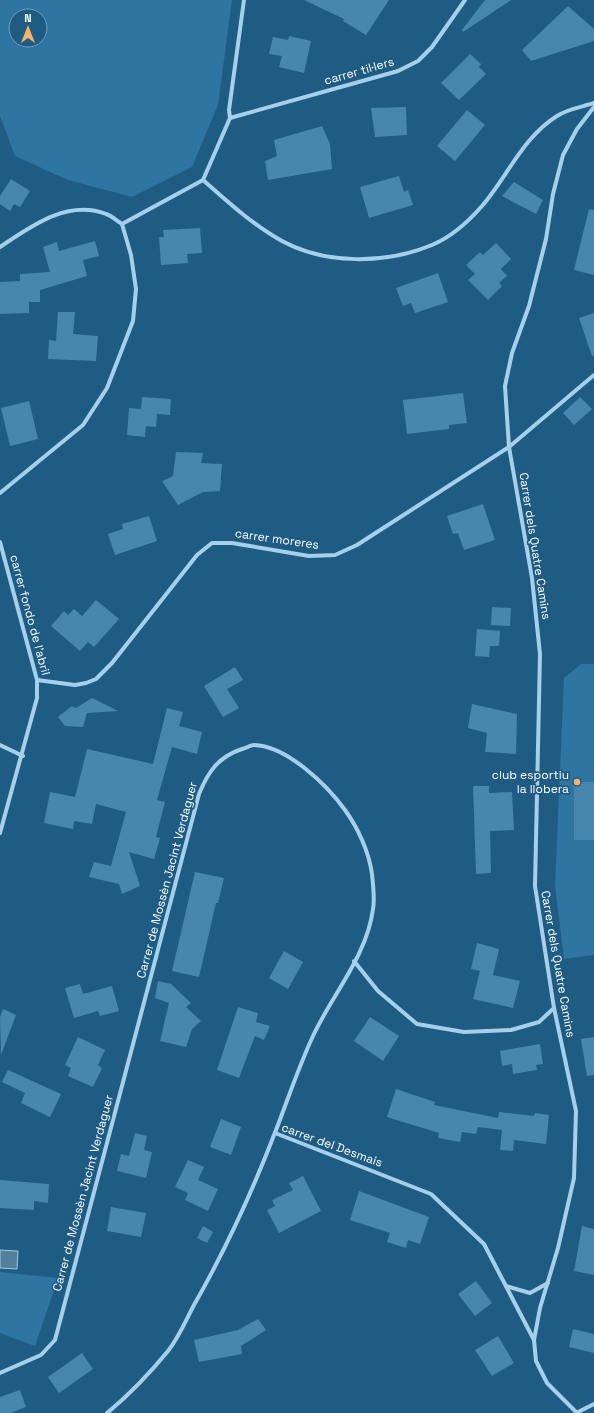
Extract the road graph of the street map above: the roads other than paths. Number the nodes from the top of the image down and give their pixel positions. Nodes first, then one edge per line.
1 (244, 0) edge
2 (465, 0) edge
3 (594, 103) edge
4 (594, 107) edge
5 (230, 118) junction
6 (203, 180) junction
7 (122, 224) junction
8 (0, 247) edge
9 (594, 375) edge
10 (509, 447) junction
11 (0, 493) edge
12 (0, 542) edge
13 (37, 680) junction
14 (0, 745) edge
15 (23, 756) junction
16 (0, 833) edge
17 (354, 961) junction
18 (554, 1008) junction
19 (275, 1133) junction
20 (548, 1282) junction
21 (506, 1286) junction
22 (534, 1340) junction
23 (0, 1373) edge
24 (594, 1404) edge
25 (578, 1412) edge
26 (107, 1413) edge

1 - 5 street
2 - 5 street, carrer til·lers
3 - 6 street
4 - 10 street, Carrer dels Quatre Camins
5 - 6 street
6 - 7 street
7 - 8 street
7 - 11 street
9 - 10 street, carrer moreres
10 - 13 street, carrer moreres
10 - 18 street, Carrer dels Quatre Camins
12 - 13 street, carrer fondo de l'abril
13 - 15 street, carrer fondo de l'abril
14 - 15 street
15 - 16 street, carrer fondo de l'abril
17 - 18 street
17 - 19 street, Carrer de Mossèn Jacint Verdaguer
17 - 23 street, Carrer de Mossèn Jacint Verdaguer
18 - 20 street, Carrer dels Quatre Camins
19 - 21 street, carrer del Desmais
19 - 26 street, carrer del Desmais
20 - 21 street
20 - 22 street, Carrer dels Quatre Camins
21 - 22 street, carrer del Desmais
22 - 25 street, Carrer dels Quatre Camins
24 - 25 street

